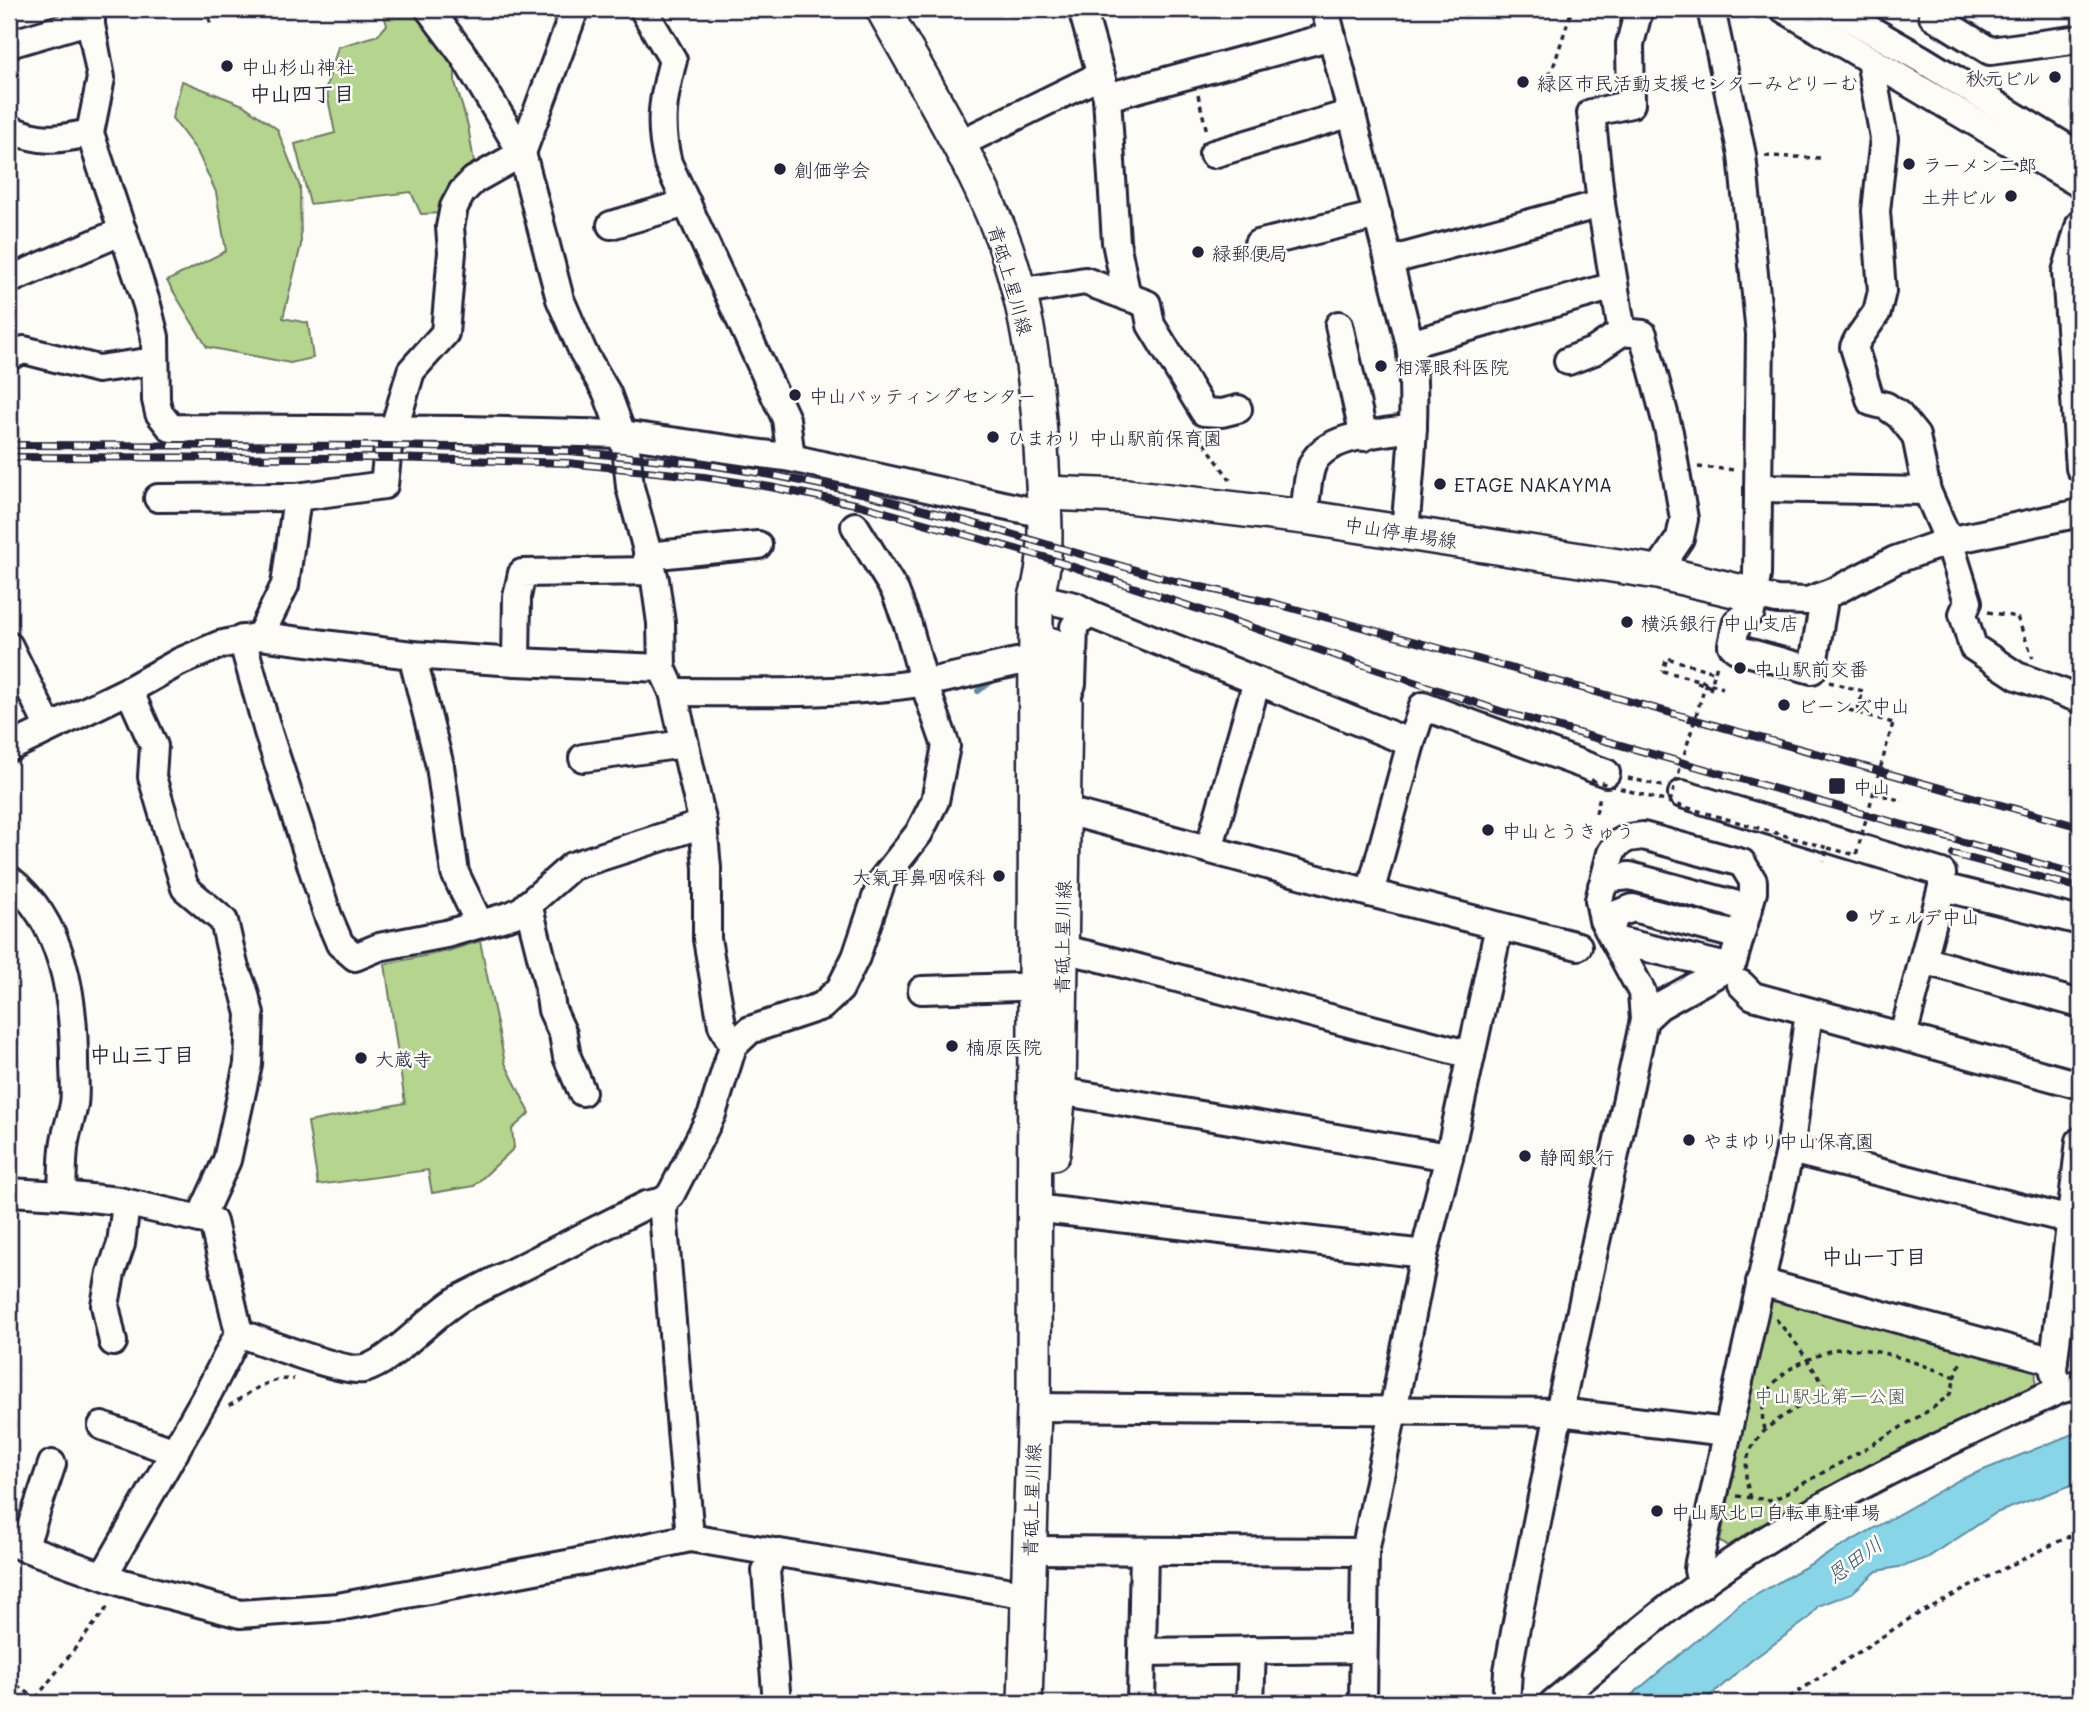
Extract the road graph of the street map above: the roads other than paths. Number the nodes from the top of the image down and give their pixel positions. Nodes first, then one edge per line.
1 (429, 9) edge
2 (575, 9) edge
3 (643, 9) edge
4 (883, 9) edge
5 (1082, 9) edge
6 (1325, 9) edge
7 (1639, 9) edge
8 (1711, 9) edge
9 (1784, 9) edge
10 (1834, 9) edge
11 (1882, 9) edge
12 (1932, 9) edge
13 (89, 15) edge
14 (1332, 36) junction
15 (1884, 38) junction
16 (2080, 39) edge
17 (13, 43) dead end
18 (1870, 60) junction
19 (1104, 86) junction
20 (1352, 113) junction
21 (9, 129) edge
22 (90, 133) junction
23 (957, 145) junction
24 (522, 153) junction
25 (1213, 154) road end
26 (2080, 156) edge
27 (2080, 184) edge
28 (687, 203) junction
29 (1601, 204) junction
30 (1378, 215) junction
31 (2080, 224) edge
32 (611, 225) dead end
33 (123, 231) junction
34 (1258, 244) dead end
35 (1390, 261) junction
36 (9, 281) edge
37 (1614, 286) junction
38 (1018, 292) junction
39 (1127, 297) junction
40 (1339, 325) dead end
41 (1622, 332) junction
42 (1410, 344) junction
43 (9, 356) edge
44 (155, 361) junction
45 (1568, 361) dead end
46 (1238, 409) dead end
47 (1413, 428) junction
48 (394, 429) junction
49 (622, 434) junction
50 (1364, 437) junction
51 (791, 458) junction
52 (2080, 468) edge
53 (1759, 481) junction
54 (1927, 491) junction
55 (297, 497) junction
56 (158, 498) dead end
57 (1053, 500) junction
58 (2080, 513) edge
59 (1304, 517) junction
60 (855, 526) dead end
61 (1405, 532) junction
62 (1949, 541) junction
63 (758, 545) dead end
64 (650, 563) junction
65 (1657, 572) junction
66 (1045, 589) junction
67 (1753, 604) junction
68 (1821, 608) junction
69 (1090, 614) junction
70 (251, 637) junction
71 (9, 646) edge
72 (412, 655) junction
73 (516, 662) junction
74 (1022, 662) junction
75 (662, 668) junction
76 (1257, 681) junction
77 (924, 683) junction
78 (128, 690) junction
79 (673, 692) junction
80 (2080, 699) edge
81 (1065, 702) junction
82 (49, 728) junction
83 (1410, 743) junction
84 (684, 744) junction
85 (9, 748) edge
86 (583, 758) dead end
87 (1035, 776) junction
88 (1599, 777) road end
89 (1675, 795) road end
90 (1063, 810) junction
91 (703, 824) junction
92 (1035, 827) junction
93 (1209, 849) junction
94 (9, 880) edge
95 (1602, 886) junction
96 (1942, 887) junction
97 (1370, 894) junction
98 (527, 904) junction
99 (1749, 908) junction
100 (2080, 921) edge
101 (479, 923) junction
102 (1506, 928) junction
103 (1740, 936) junction
104 (1614, 940) junction
105 (1578, 946) dead end
106 (1923, 960) junction
107 (1048, 972) junction
108 (1734, 976) junction
109 (922, 990) dead end
110 (2080, 1004) edge
111 (1810, 1012) junction
112 (1644, 1020) junction
113 (1903, 1036) junction
114 (733, 1046) junction
115 (1471, 1055) junction
116 (1034, 1068) junction
117 (2080, 1085) edge
118 (1059, 1091) junction
119 (582, 1092) dead end
120 (1034, 1119) junction
121 (2080, 1141) edge
122 (1790, 1150) junction
123 (1449, 1157) junction
124 (9, 1192) edge
125 (62, 1195) junction
126 (664, 1201) junction
127 (126, 1203) junction
128 (1041, 1209) junction
129 (200, 1219) junction
130 (2076, 1220) edge
131 (1424, 1254) junction
132 (1758, 1289) junction
133 (239, 1333) junction
134 (113, 1342) dead end
135 (2054, 1361) junction
136 (2070, 1387) edge
137 (1034, 1407) junction
138 (1393, 1410) junction
139 (1559, 1412) junction
140 (102, 1426) dead end
141 (1727, 1432) junction
142 (175, 1452) junction
143 (52, 1464) dead end
144 (690, 1538) junction
145 (16, 1545) edge
146 (1030, 1550) junction
147 (773, 1552) junction
148 (1144, 1552) junction
149 (1365, 1552) junction
150 (104, 1575) junction
151 (1702, 1584) junction
152 (1029, 1595) junction
153 (1362, 1649) junction
154 (1252, 1650) junction
155 (1143, 1652) junction
156 (777, 1703) edge
157 (1025, 1703) edge
158 (1141, 1703) edge
159 (1251, 1703) edge
160 (1363, 1703) edge
161 (1506, 1703) edge
162 (1553, 1703) edge

1 - 24 street
2 - 24 street
3 - 28 street
4 - 23 main road, 青砥上星川線
5 - 19 street
6 - 14 street
7 - 29 street
8 - 53 street
9 - 18 street
10 - 15 street
11 - 15 street
12 - 16 street
13 - 17 street
13 - 22 street
14 - 19 street
14 - 20 street
15 - 26 street
18 - 27 street
18 - 54 street
19 - 23 street
19 - 39 street
20 - 25 street
20 - 30 street
21 - 22 street
22 - 33 street
23 - 38 main road, 青砥上星川線
24 - 48 street
24 - 49 street
28 - 32 street
28 - 51 street
29 - 35 street
29 - 37 street
30 - 34 street
30 - 35 street
31 - 52 street
33 - 36 street
33 - 44 street
35 - 42 street
37 - 41 street
37 - 42 street
38 - 39 street
38 - 57 main road, 青砥上星川線
39 - 46 street
40 - 50 street
41 - 45 street
41 - 65 street
42 - 47 street
43 - 44 street
44 - 48 street
47 - 50 street
47 - 61 street
48 - 49 street
48 - 55 street
49 - 51 street
49 - 64 street
50 - 59 street
51 - 57 street
53 - 54 street
53 - 67 street
54 - 62 street
55 - 56 street
55 - 70 street
57 - 59 main road, 中山停車場線
57 - 66 main road, 青砥上星川線
58 - 62 street
59 - 61 main road, 中山停車場線
60 - 77 street
61 - 65 main road, 中山停車場線
62 - 68 street
62 - 80 street
63 - 64 street
64 - 73 street
64 - 75 street
65 - 67 main road, 中山停車場線
66 - 69 street
66 - 74 main road, 青砥上星川線
67 - 68 street
67 - 68 street
69 - 76 street
69 - 81 street
70 - 72 street
70 - 78 street
70 - 101 street
71 - 82 street
72 - 73 street
72 - 101 street
73 - 75 street
74 - 77 street
74 - 81 main road, 青砥上星川線
74 - 87 main road, 青砥上星川線
75 - 79 street
76 - 83 street
76 - 93 street
77 - 79 street
77 - 114 street
78 - 82 street
78 - 129 street
79 - 84 street
81 - 90 main road, 青砥上星川線
82 - 85 street
83 - 88 street
83 - 97 street
84 - 86 street
84 - 91 street
87 - 90 street
87 - 92 main road, 青砥上星川線
89 - 96 street
90 - 92 street
90 - 93 street
90 - 107 main road, 青砥上星川線
91 - 98 street
91 - 114 street
92 - 107 main road, 青砥上星川線
93 - 97 street
94 - 125 street
95 - 99 street
95 - 99 street
95 - 104 street
96 - 100 street
96 - 106 street
97 - 102 street
98 - 101 street
98 - 119 street
99 - 103 street
102 - 105 street
102 - 115 street
103 - 104 street
103 - 108 street
104 - 108 street
104 - 112 street
106 - 110 street
106 - 113 street
107 - 109 street
107 - 115 street
107 - 116 main road, 青砥上星川線
107 - 118 main road, 青砥上星川線
108 - 111 street
108 - 112 street
111 - 113 street
111 - 122 street
112 - 139 street
113 - 117 street
114 - 126 street
115 - 123 street
116 - 118 street
116 - 120 main road, 青砥上星川線
118 - 120 street
118 - 123 street
118 - 128 main road, 青砥上星川線
120 - 128 main road, 青砥上星川線
121 - 130 street
122 - 130 street
122 - 132 street
123 - 131 street
124 - 125 street
125 - 127 street
126 - 133 street
126 - 144 street
127 - 129 street
127 - 134 street
128 - 131 street
128 - 137 main road, 青砥上星川線
129 - 133 street
130 - 135 street
131 - 138 street
132 - 135 street
132 - 141 street
133 - 142 street
135 - 136 street
136 - 151 street
137 - 138 street
137 - 146 main road, 青砥上星川線
138 - 139 street
138 - 149 street
139 - 141 street
139 - 161 street
140 - 142 street
141 - 151 street
142 - 150 street
143 - 145 street
144 - 147 street
144 - 150 street
145 - 150 street
146 - 148 street
146 - 152 main road, 青砥上星川線
147 - 152 street
147 - 156 street
148 - 149 street
148 - 155 street
149 - 153 street
151 - 162 street
152 - 157 main road, 青砥上星川線
153 - 154 street
153 - 160 street
154 - 155 street
154 - 159 street
155 - 158 street

